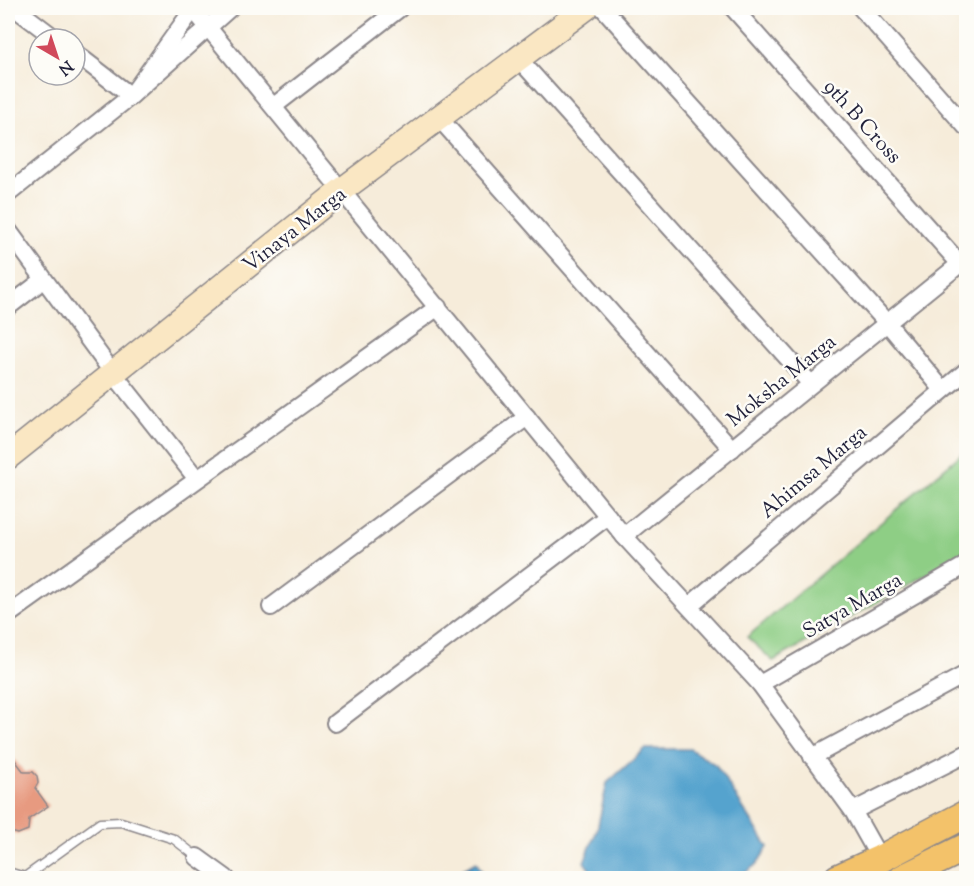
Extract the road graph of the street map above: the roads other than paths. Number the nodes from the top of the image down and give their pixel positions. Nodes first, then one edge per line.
1 (14, 8) edge
2 (194, 8) edge
3 (230, 8) edge
4 (400, 8) edge
5 (586, 8) edge
6 (603, 8) edge
7 (733, 8) edge
8 (861, 8) edge
9 (8, 15) edge
10 (209, 26) junction
11 (40, 27) edge
12 (518, 58) junction
13 (87, 62) edge
14 (131, 96) junction
15 (274, 106) junction
16 (439, 118) junction
17 (966, 127) edge
18 (342, 190) junction
19 (8, 194) edge
20 (8, 230) edge
21 (963, 262) edge
22 (43, 280) junction
23 (8, 307) edge
24 (438, 307) junction
25 (888, 324) junction
26 (966, 371) edge
27 (113, 373) junction
28 (811, 384) junction
29 (944, 390) junction
30 (527, 417) junction
31 (732, 449) junction
32 (8, 457) edge
33 (197, 479) junction
34 (608, 516) junction
35 (624, 536) junction
36 (966, 565) edge
37 (689, 606) junction
38 (271, 607) dead end
39 (8, 615) edge
40 (966, 674) edge
41 (759, 684) junction
42 (335, 723) dead end
43 (966, 754) edge
44 (812, 757) junction
45 (853, 812) junction
46 (966, 814) edge
47 (966, 847) edge
48 (197, 857) joint
49 (880, 859) junction
50 (8, 872) edge
51 (226, 879) edge
52 (838, 879) edge
53 (903, 879) edge

1 - 9 street
1 - 11 street
2 - 10 street
2 - 14 street
3 - 10 street
4 - 15 street
5 - 12 street, Vinaya Marga
6 - 25 street
7 - 21 street, 9th B Cross
8 - 17 street
10 - 14 street
10 - 15 street
12 - 16 street, Vinaya Marga
12 - 28 street
13 - 14 street
14 - 19 street
15 - 18 street
16 - 18 street, Vinaya Marga
16 - 31 street
18 - 24 street
18 - 27 street, Vinaya Marga
20 - 22 street
21 - 25 street, Moksha Marga
22 - 23 street
22 - 27 street
24 - 30 street
24 - 33 street
25 - 28 street, Moksha Marga
25 - 29 street
26 - 29 street, Ahimsa Marga
27 - 32 street, Vinaya Marga
27 - 33 street
28 - 31 street, Moksha Marga
29 - 37 street, Ahimsa Marga
30 - 34 street
30 - 38 street
31 - 35 street, Moksha Marga
33 - 39 street
34 - 35 street
34 - 42 street
35 - 37 street
36 - 41 street, Satya Marga
37 - 41 street
40 - 44 street
41 - 44 street
43 - 45 street
44 - 45 street
45 - 49 street
46 - 49 main road
47 - 53 main road
48 - 50 lane
48 - 51 street
49 - 52 main road

